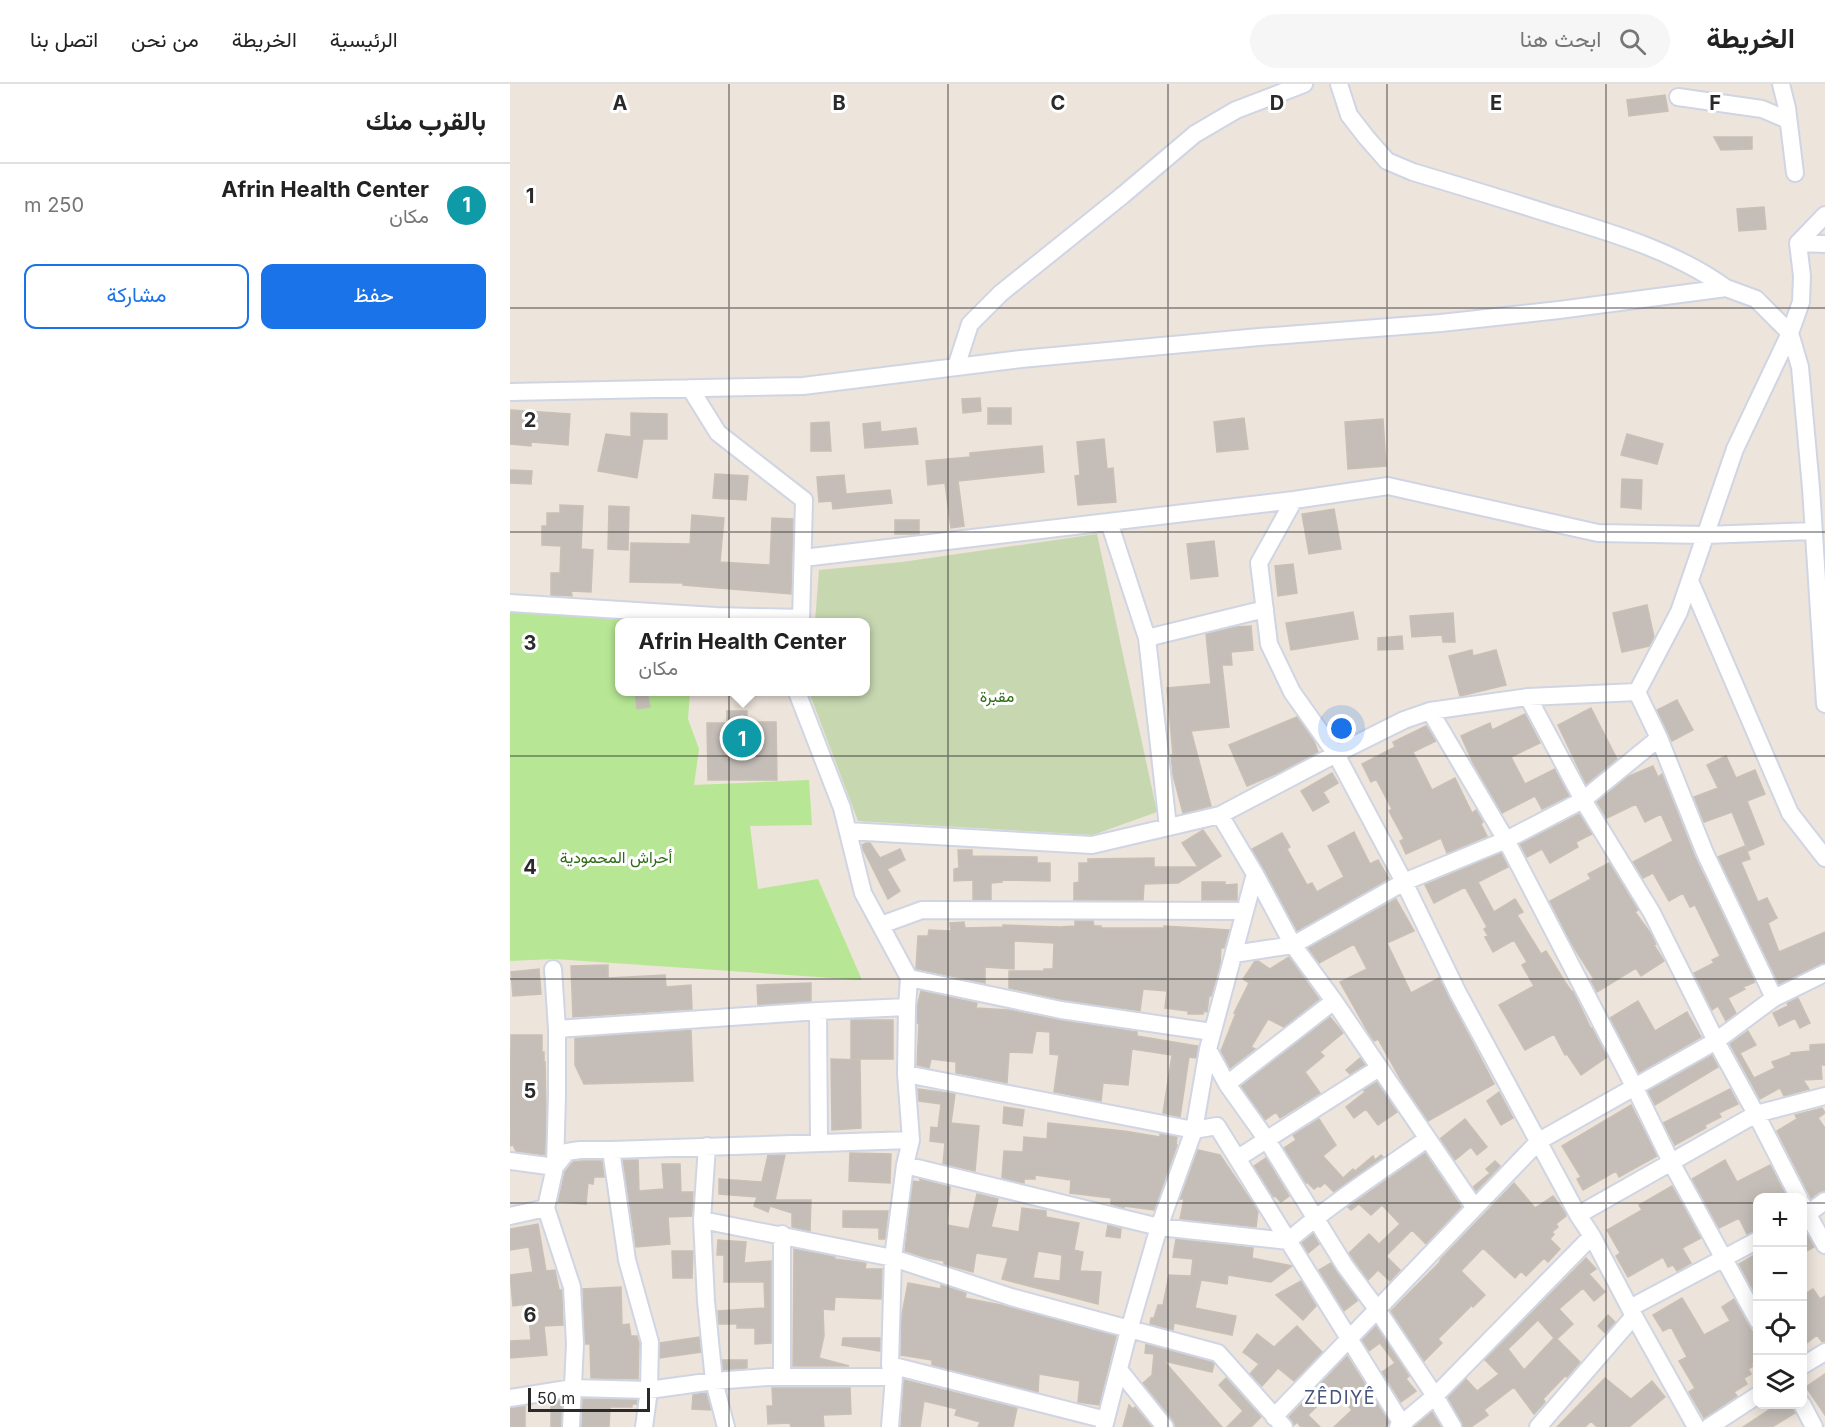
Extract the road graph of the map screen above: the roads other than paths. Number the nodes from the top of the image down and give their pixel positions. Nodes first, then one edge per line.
1 (1304, 84) edge
2 (1339, 84) edge
3 (1781, 84) edge
4 (1678, 97) dead end
5 (1788, 120) junction
6 (1794, 173) dead end
7 (1825, 215) edge
8 (1798, 243) junction
9 (1825, 244) edge
10 (1726, 288) junction
11 (1790, 333) junction
12 (956, 368) junction
13 (690, 388) junction
14 (510, 392) edge
15 (1294, 500) junction
16 (1109, 522) junction
17 (1814, 531) junction
18 (1705, 536) junction
19 (802, 558) junction
20 (1690, 581) junction
21 (510, 603) edge
22 (1265, 609) junction
23 (758, 618) edge
24 (801, 618) edge
25 (1147, 638) junction
26 (1637, 692) junction
27 (799, 696) edge
28 (1528, 697) junction
29 (1825, 704) edge
30 (1430, 711) junction
31 (1659, 738) junction
32 (1336, 754) junction
33 (1583, 800) junction
34 (1220, 816) junction
35 (1168, 827) junction
36 (848, 831) junction
37 (1506, 840) junction
38 (1825, 858) edge
39 (1256, 874) junction
40 (1404, 882) junction
41 (1245, 911) junction
42 (881, 925) junction
43 (1293, 945) junction
44 (1234, 954) junction
45 (553, 969) dead end
46 (1825, 974) edge
47 (909, 978) junction
48 (1774, 998) junction
49 (1334, 1001) junction
50 (907, 1006) junction
51 (818, 1011) junction
52 (556, 1029) junction
53 (1212, 1032) junction
54 (1716, 1041) junction
55 (1208, 1049) junction
56 (1379, 1068) junction
57 (906, 1074) junction
58 (1227, 1084) junction
59 (1635, 1088) junction
60 (1825, 1096) edge
61 (1756, 1114) junction
62 (1194, 1130) junction
63 (1427, 1138) junction
64 (911, 1140) junction
65 (1267, 1140) junction
66 (1539, 1141) junction
67 (819, 1142) junction
68 (707, 1146) junction
69 (610, 1150) junction
70 (1238, 1158) junction
71 (510, 1161) edge
72 (1671, 1162) junction
73 (905, 1165) junction
74 (555, 1167) junction
75 (1797, 1193) edge
76 (1825, 1201) edge
77 (546, 1208) junction
78 (1475, 1208) junction
79 (1807, 1210) edge
80 (1578, 1215) junction
81 (510, 1216) edge
82 (1807, 1217) edge
83 (1314, 1219) junction
84 (702, 1220) junction
85 (1159, 1227) junction
86 (782, 1234) junction
87 (1592, 1236) junction
88 (1288, 1241) junction
89 (1753, 1243) edge
90 (1825, 1245) edge
91 (893, 1258) junction
92 (1723, 1258) junction
93 (1377, 1309) junction
94 (1632, 1312) junction
95 (1753, 1312) edge
96 (1129, 1330) junction
97 (1349, 1340) junction
98 (1825, 1352) edge
99 (1807, 1363) edge
100 (892, 1371) junction
101 (1120, 1371) junction
102 (782, 1377) junction
103 (714, 1381) junction
104 (573, 1388) junction
105 (649, 1390) junction
106 (1435, 1396) junction
107 (510, 1398) edge
108 (1753, 1398) edge
109 (1805, 1409) edge
110 (1556, 1420) edge
111 (1279, 1422) edge
112 (1105, 1424) edge
113 (1401, 1426) edge
114 (571, 1427) edge
115 (644, 1427) edge
116 (726, 1427) edge
117 (890, 1427) edge
118 (1165, 1427) edge
119 (1453, 1427) edge
120 (1538, 1427) edge
121 (1696, 1427) edge
122 (1708, 1427) edge
123 (1814, 1427) edge

1 - 12 street
2 - 10 street
3 - 5 street
4 - 5 street
5 - 6 street
7 - 8 street
8 - 9 street
8 - 11 street
10 - 11 street
10 - 12 street
11 - 17 street
11 - 18 street
12 - 13 street
13 - 14 street
13 - 19 street
15 - 16 street
15 - 18 street
15 - 22 street
16 - 19 street
16 - 25 street
17 - 18 street
17 - 29 street
18 - 20 street
19 - 24 street
20 - 26 street
20 - 38 street
21 - 23 street
22 - 25 street
22 - 32 street
25 - 35 street
26 - 28 street
26 - 31 street
27 - 36 street
28 - 30 street
28 - 33 street
30 - 32 street
30 - 37 street
31 - 33 street
31 - 48 street
32 - 34 street
32 - 40 street
33 - 37 street
33 - 54 street
34 - 35 street
34 - 39 street
35 - 36 street
36 - 42 street
37 - 40 street
37 - 59 street
39 - 41 street
39 - 43 street
40 - 43 street
40 - 66 street
41 - 42 street
41 - 44 street
42 - 47 street
43 - 44 street
43 - 49 street
44 - 53 street
45 - 52 street
46 - 48 street
47 - 50 street
47 - 53 street
48 - 54 street
49 - 56 street
49 - 58 street
50 - 51 street
50 - 57 street
51 - 52 street
51 - 67 street
52 - 74 street
53 - 55 street
54 - 59 street
54 - 61 street
55 - 58 street
55 - 62 street
56 - 63 street
56 - 65 street
57 - 62 street
57 - 64 street
58 - 65 street
59 - 66 street
59 - 72 street
60 - 61 street
61 - 72 street
61 - 75 street
62 - 70 street
62 - 85 street
63 - 78 street
63 - 83 street
64 - 67 street
64 - 73 street
65 - 70 street
65 - 83 street
66 - 78 street
66 - 80 street
67 - 68 street
68 - 69 street
68 - 84 street
69 - 74 street
69 - 105 street
70 - 88 street
71 - 74 street
72 - 80 street
72 - 92 street
73 - 85 street
73 - 91 street
74 - 77 street
76 - 79 street
77 - 81 street
77 - 104 street
78 - 93 street
80 - 87 street
82 - 90 street
83 - 88 street
83 - 93 street
84 - 86 street
84 - 103 street
85 - 88 street
85 - 96 street
86 - 91 street
86 - 102 street
87 - 94 street
87 - 106 street
88 - 97 street
89 - 92 street
91 - 96 street
91 - 100 street
92 - 94 street
92 - 95 street
93 - 97 street
93 - 106 street
94 - 110 street
94 - 121 street
96 - 101 street
96 - 111 street
97 - 111 street
97 - 113 street
98 - 99 street
100 - 102 street
100 - 112 street
100 - 117 street
101 - 112 street
101 - 118 street
102 - 103 street
103 - 105 street
103 - 116 street
104 - 105 street
104 - 107 street
104 - 114 street
105 - 115 street
106 - 113 street
106 - 119 street
108 - 122 street
109 - 123 street
110 - 120 street

